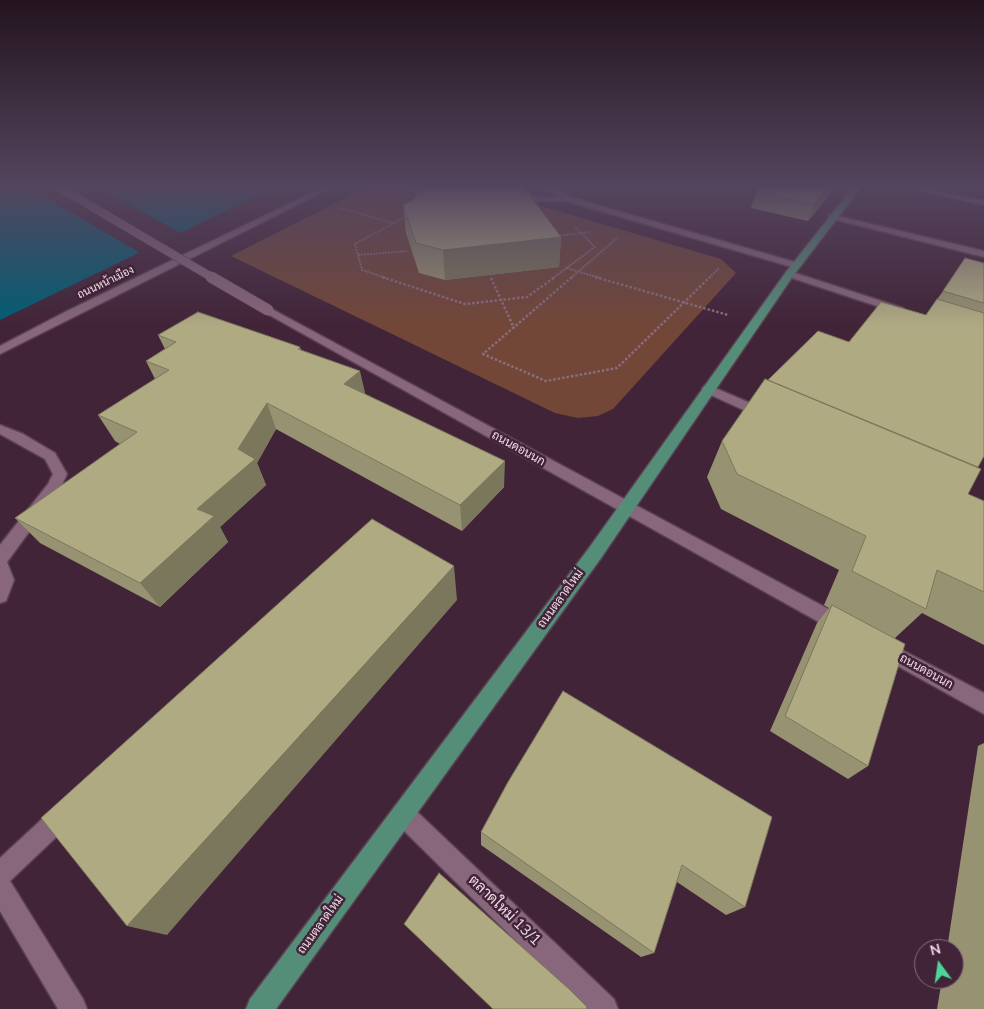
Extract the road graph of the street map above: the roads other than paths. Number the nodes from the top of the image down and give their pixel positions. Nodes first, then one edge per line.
1 (137, 233) edge
2 (234, 233) edge
3 (675, 233) edge
4 (819, 233) edge
5 (900, 233) edge
6 (984, 254) edge
7 (792, 270) junction
8 (910, 313) edge
9 (0, 351) edge
10 (708, 390) junction
11 (780, 421) edge
12 (0, 429) edge
13 (626, 508) junction
14 (0, 559) edge
15 (0, 565) edge
16 (0, 596) edge
17 (853, 632) edge
18 (871, 642) edge
19 (984, 704) edge
20 (79, 800) edge
21 (403, 814) junction
22 (0, 874) edge
23 (0, 888) edge
24 (72, 1009) edge
25 (260, 1009) edge
26 (604, 1009) edge

1 - 13 street, ถนนดอนนก, bridge
2 - 9 street, ถนนหน้าเมือง
3 - 7 street
4 - 7 main road, ถนนตลาดใหม่
5 - 6 street
7 - 8 street
7 - 10 main road, ถนนตลาดใหม่
10 - 11 street
10 - 13 main road, ถนนตลาดใหม่
12 - 14 street
13 - 17 street, ถนนดอนนก
13 - 21 main road, ถนนตลาดใหม่
15 - 16 street
18 - 19 street, ถนนดอนนก
20 - 22 street
21 - 25 main road, ถนนตลาดใหม่
21 - 26 street, ตลาดใหม่ 13/1
23 - 24 street

